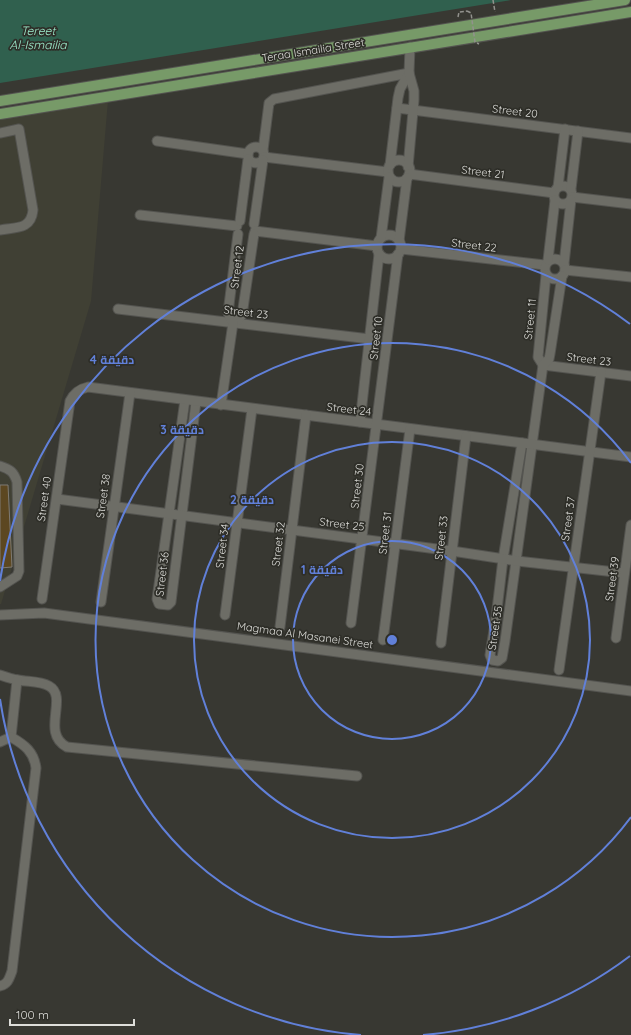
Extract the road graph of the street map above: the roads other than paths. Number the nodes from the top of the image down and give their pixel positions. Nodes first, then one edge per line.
1 (625, 0) edge
2 (631, 12) edge
3 (410, 47) junction
4 (409, 73) junction
5 (0, 101) edge
6 (397, 108) junction
7 (414, 110) junction
8 (0, 114) edge
9 (565, 129) junction
10 (578, 131) junction
11 (0, 132) edge
12 (631, 138) edge
13 (157, 141) dead end
14 (248, 156) junction
15 (263, 156) junction
16 (389, 171) junction
17 (408, 173) junction
18 (556, 193) junction
19 (571, 196) junction
20 (631, 204) edge
21 (140, 215) dead end
22 (239, 227) junction
23 (0, 230) edge
24 (254, 230) junction
25 (379, 246) junction
26 (399, 248) junction
27 (546, 267) junction
28 (564, 270) junction
29 (631, 277) edge
30 (118, 309) dead end
31 (233, 323) junction
32 (370, 339) junction
33 (543, 365) junction
34 (601, 372) junction
35 (631, 376) edge
36 (130, 393) junction
37 (185, 400) junction
38 (70, 401) joint
39 (196, 402) junction
40 (221, 405) junction
41 (252, 409) junction
42 (306, 416) junction
43 (360, 422) junction
44 (378, 424) junction
45 (410, 429) junction
46 (466, 436) junction
47 (522, 443) junction
48 (533, 444) junction
49 (589, 451) junction
50 (631, 456) edge
51 (0, 466) edge
52 (56, 499) junction
53 (114, 506) junction
54 (169, 514) junction
55 (181, 515) junction
56 (237, 523) junction
57 (631, 524) edge
58 (292, 530) junction
59 (363, 539) junction
60 (396, 544) junction
61 (452, 551) junction
62 (504, 559) junction
63 (517, 561) junction
64 (574, 567) junction
65 (624, 573) junction
66 (0, 587) edge
67 (42, 599) dead end
68 (101, 602) dead end
69 (0, 615) edge
70 (225, 615) dead end
71 (351, 622) dead end
72 (280, 627) dead end
73 (616, 638) dead end
74 (383, 640) dead end
75 (441, 643) dead end
76 (559, 670) dead end
77 (0, 675) edge
78 (17, 680) junction
79 (631, 691) edge
80 (11, 737) junction
81 (0, 742) edge
82 (357, 776) dead end
83 (0, 986) edge

1 - 5 main road, Teraa Ismailia Street
2 - 3 main road, Teraa Ismailia Street
3 - 4 street, Street 10
3 - 8 main road, Teraa Ismailia Street
4 - 6 street, Street 10
4 - 7 street, Street 10
4 - 15 street, Street 12
6 - 7 street, Street 20
6 - 16 street, Street 10
7 - 9 street, Street 20
7 - 17 street, Street 10
9 - 10 street, Street 20
9 - 18 street, Street 11
10 - 12 street, Street 20
10 - 19 street, Street 11
11 - 23 street
13 - 14 street
14 - 15 street
14 - 15 street
14 - 22 street, Street 12
15 - 16 street
15 - 24 street, Street 12
16 - 17 street
16 - 17 street
16 - 25 street, Street 10
17 - 18 street, Street 21
17 - 26 street, Street 10
18 - 19 street
18 - 19 street
18 - 27 street, Street 11
19 - 20 street
19 - 28 street, Street 11
21 - 22 street
22 - 24 street
22 - 24 street
22 - 31 street, Street 12
24 - 25 street
24 - 31 street, Street 12
25 - 26 street
25 - 26 street
25 - 32 street, Street 10
26 - 27 street, Street 22
26 - 44 street, Street 10
27 - 28 street
27 - 28 street
27 - 33 street, Street 11
28 - 29 street
28 - 33 street, Street 11
30 - 31 street, Street 23
31 - 32 street, Street 23
31 - 40 street, Street 12
32 - 43 street, Street 10
33 - 34 street, Street 23
33 - 48 street, Street 11
34 - 35 street, Street 23
34 - 49 street, Street 37
36 - 37 street, Street 24
36 - 38 street, Street 24
36 - 53 street, Street 38
37 - 39 street, Street 24
37 - 54 street, Street 36
38 - 52 street, Street 40
39 - 40 street, Street 24
39 - 55 street, Street 36
40 - 41 street, Street 24
41 - 42 street, Street 24
41 - 56 street, Street 34
42 - 43 street, Street 24
42 - 58 street, Street 32
43 - 44 street, Street 24
44 - 45 street, Street 24
44 - 59 street, Street 30
45 - 46 street, Street 24
45 - 60 street, Street 31
46 - 47 street, Street 24
46 - 61 street, Street 33
47 - 48 street, Street 24
47 - 62 street, Street 35
48 - 49 street, Street 24
48 - 63 street, Street 35
49 - 50 street, Street 24
49 - 64 street, Street 37
51 - 66 street
52 - 53 street, Street 25
52 - 67 street, Street 40
53 - 54 street, Street 25
53 - 68 street, Street 38
54 - 55 street, Street 25
54 - 55 street, Street 36
55 - 56 street, Street 25
56 - 58 street, Street 25
56 - 70 street, Street 34
57 - 65 street, Street 39
58 - 59 street, Street 25
58 - 72 street, Street 32
59 - 60 street, Street 25
59 - 71 street, Street 30
60 - 61 street, Street 25
60 - 74 street, Street 31
61 - 62 street, Street 25
61 - 75 street, Street 33
62 - 63 street, Street 25
62 - 63 street, Street 35
63 - 64 street, Street 25
64 - 65 street, Street 25
64 - 76 street, Street 37
65 - 73 street, Street 39
69 - 79 street, Magmaa Al Masanei Street
77 - 78 street
78 - 80 street
78 - 82 street
80 - 81 street
80 - 83 street

